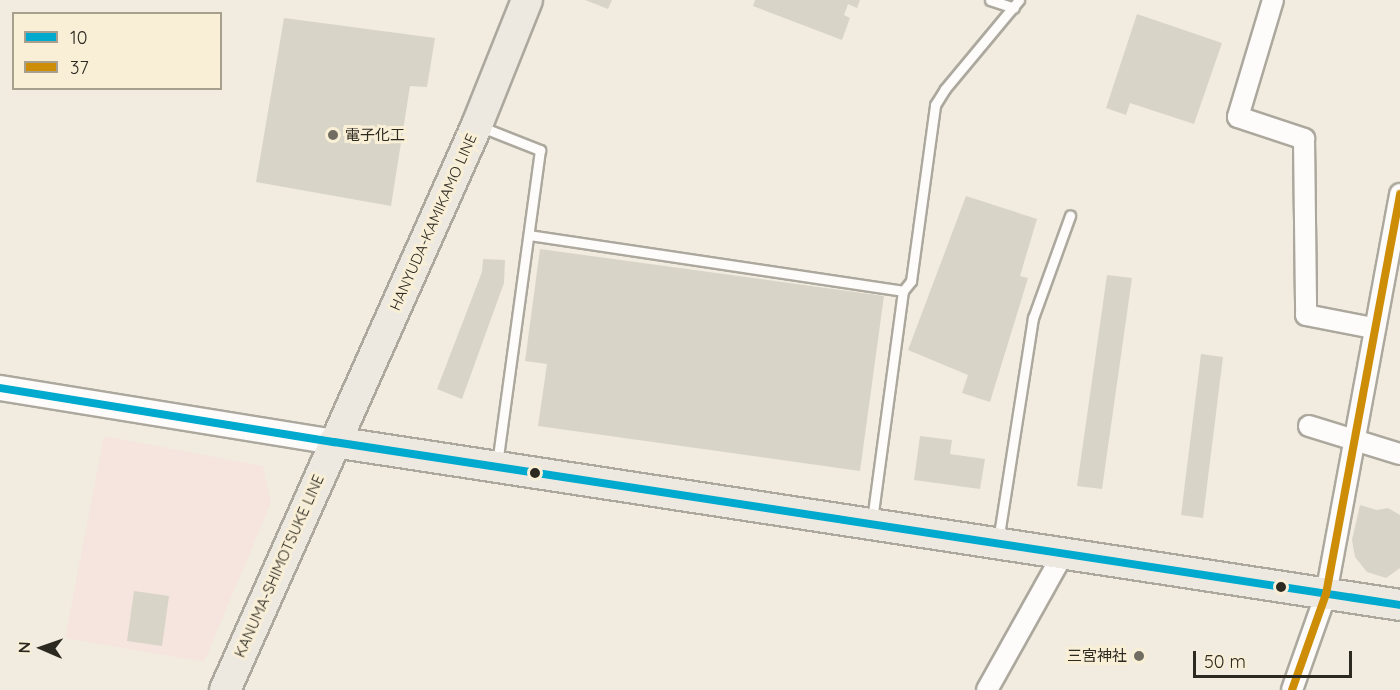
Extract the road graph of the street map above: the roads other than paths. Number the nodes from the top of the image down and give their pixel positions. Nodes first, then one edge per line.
1 (527, 0) edge
2 (990, 0) edge
3 (1273, 0) edge
4 (1016, 4) edge
5 (477, 125) junction
6 (1400, 194) edge
7 (1070, 216) dead end
8 (1398, 220) edge
9 (529, 235) junction
10 (903, 291) junction
11 (1373, 328) junction
12 (0, 388) edge
13 (1309, 426) dead end
14 (1353, 440) junction
15 (334, 442) junction
16 (1400, 454) edge
17 (496, 467) junction
18 (872, 523) junction
19 (998, 543) junction
20 (1063, 554) junction
21 (1326, 594) junction
22 (1400, 605) edge
23 (225, 690) edge
24 (987, 690) edge
25 (1292, 690) edge

1 - 5 main road, HANYUDA-KAMIKAMO LINE
2 - 4 lane
3 - 11 street
4 - 10 lane
5 - 9 lane
5 - 15 main road, HANYUDA-KAMIKAMO LINE
6 - 8 street
7 - 19 lane
8 - 11 street
9 - 10 lane
9 - 17 lane
10 - 18 lane
11 - 14 street
12 - 15 street
13 - 14 street
14 - 16 street
14 - 21 street
15 - 17 main road
15 - 23 main road, KANUMA-SHIMOTSUKE LINE
17 - 18 main road
18 - 19 main road
19 - 20 main road
20 - 21 main road
20 - 24 street
21 - 22 main road
21 - 25 street

